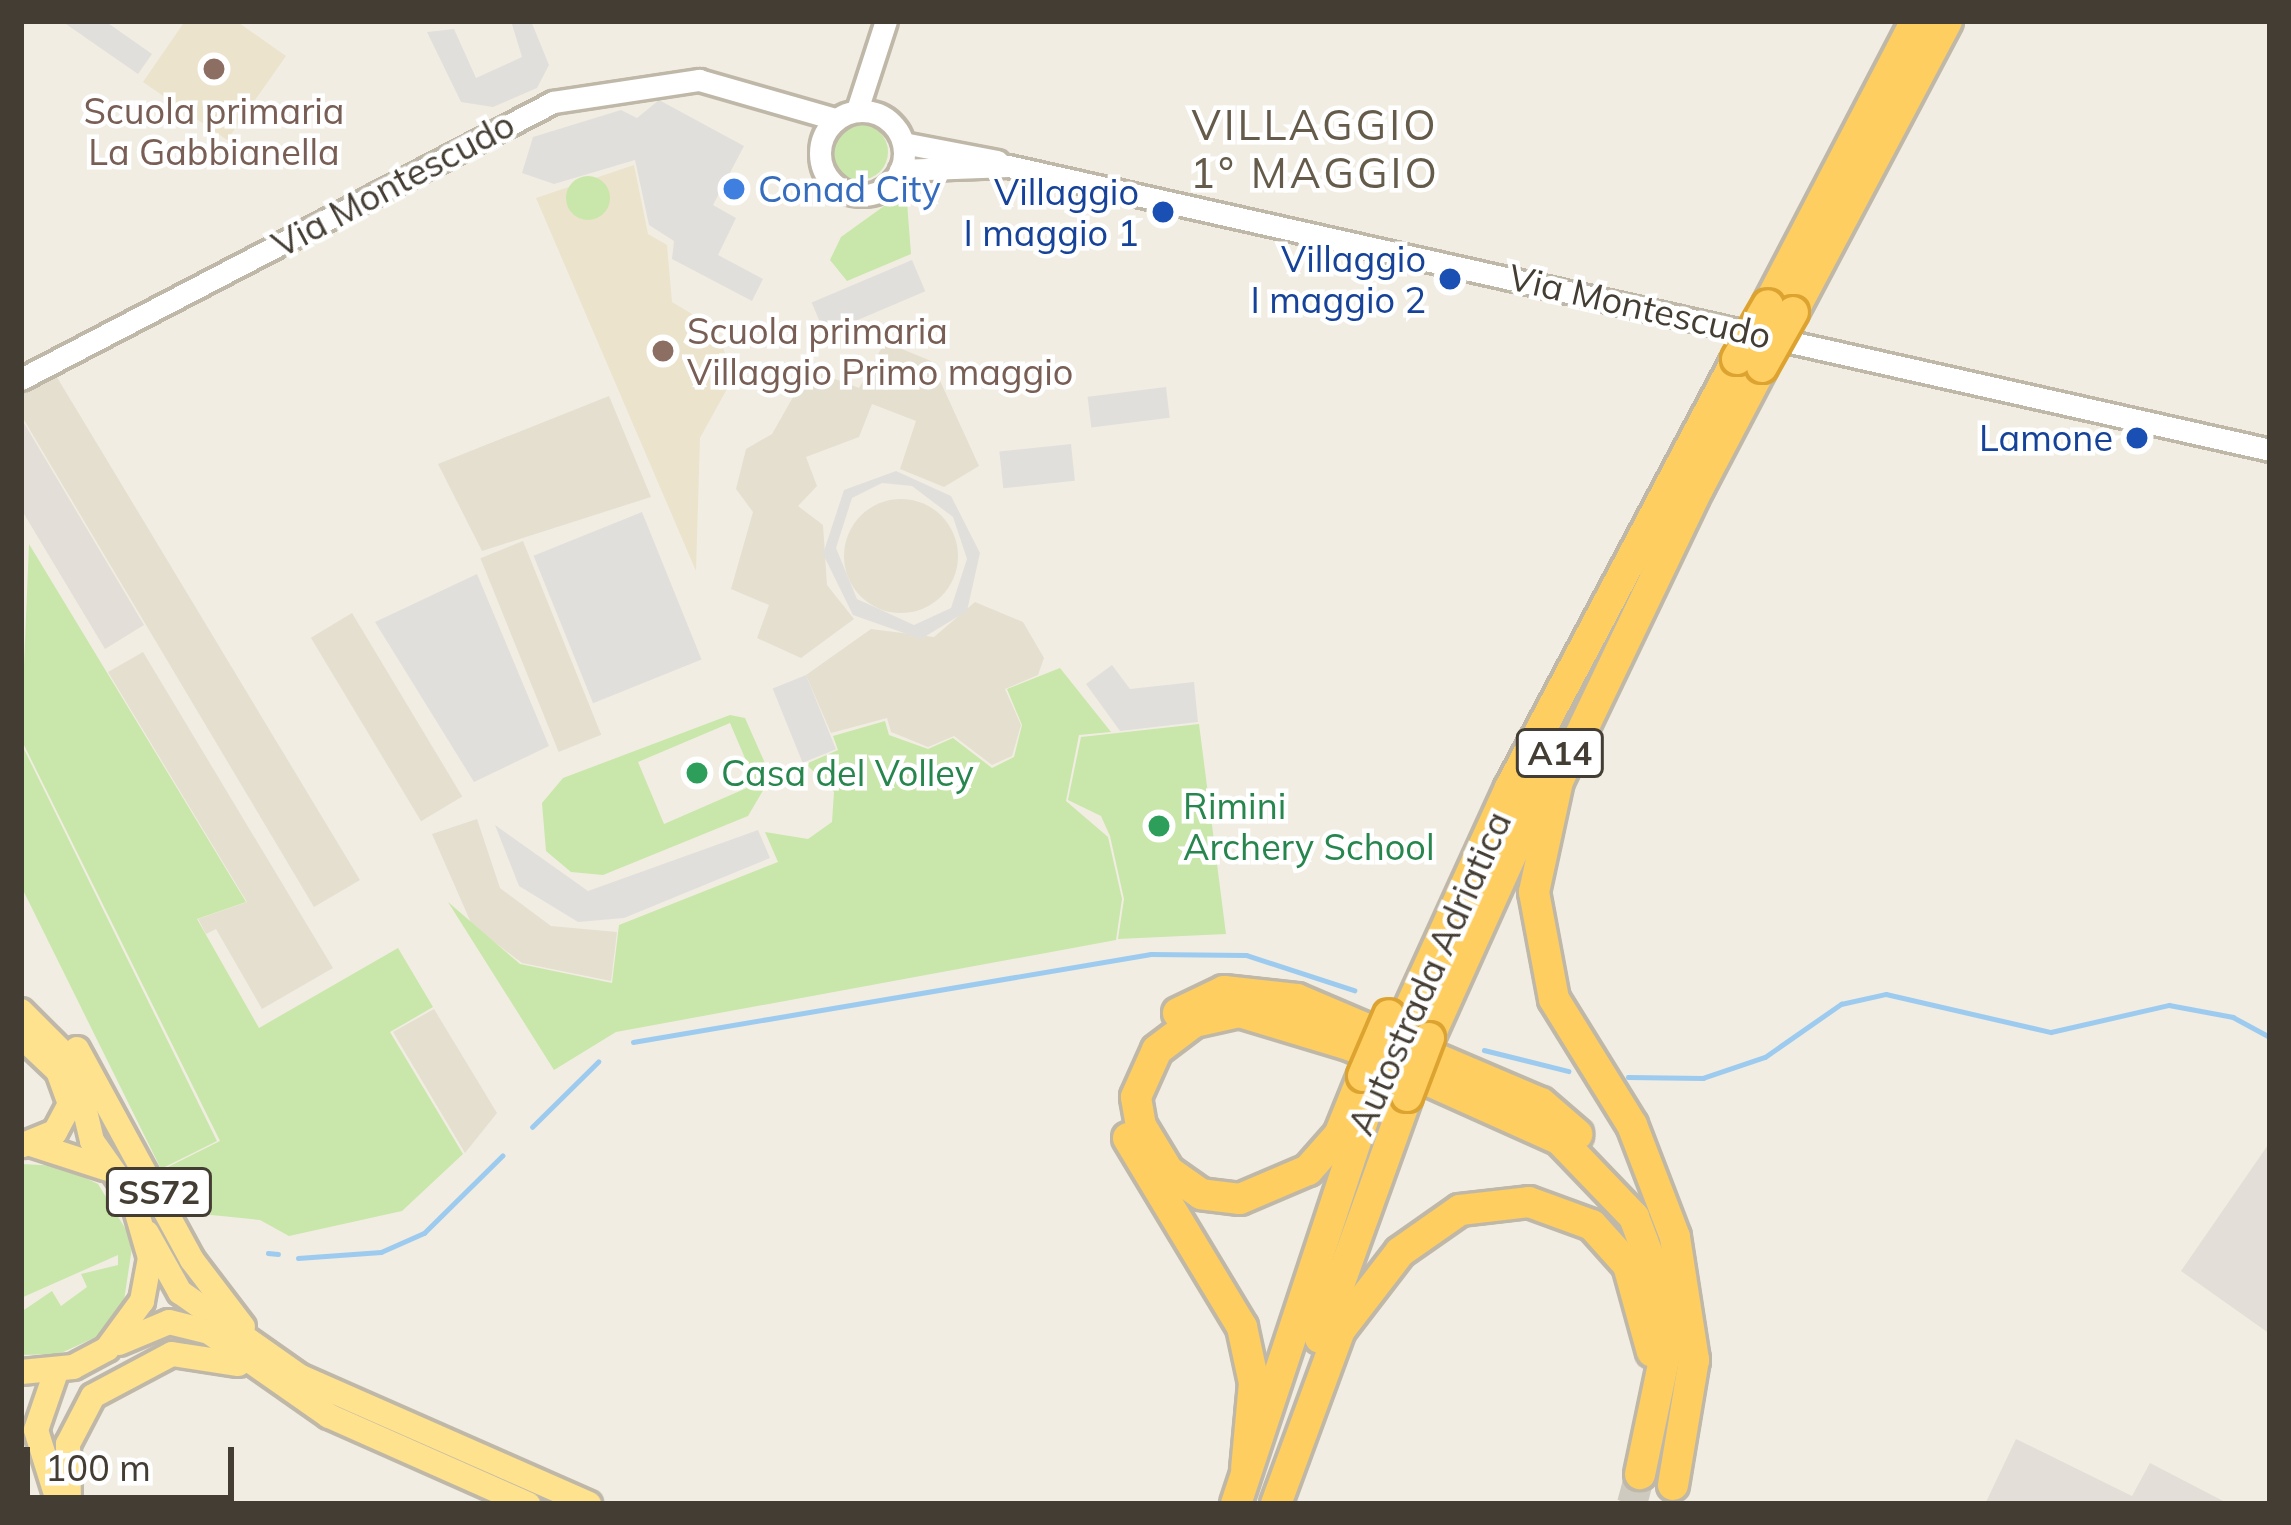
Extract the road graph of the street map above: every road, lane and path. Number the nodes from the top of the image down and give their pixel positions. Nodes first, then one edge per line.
1 (886, 21) edge
2 (1916, 21) edge
3 (1947, 21) edge
4 (875, 77) junction
5 (785, 110) junction
6 (857, 110) junction
7 (885, 117) junction
8 (835, 119) junction
9 (903, 143) junction
10 (820, 146) junction
11 (1008, 166) junction
12 (900, 170) junction
13 (1780, 308) junction
14 (1750, 363) junction
15 (21, 379) edge
16 (2270, 450) edge
17 (1706, 474) junction
18 (21, 1010) edge
19 (1407, 1027) junction
20 (21, 1036) edge
21 (1371, 1076) junction
22 (22, 1145) edge
23 (120, 1182) junction
24 (147, 1233) junction
25 (107, 1349) junction
26 (1694, 1360) junction
27 (262, 1371) junction
28 (21, 1372) edge
29 (56, 1372) junction
30 (299, 1376) junction
31 (1653, 1412) junction
32 (21, 1446) edge
33 (1246, 1469) junction
34 (1640, 1474) tunnel mouth
35 (1673, 1485) tunnel mouth
36 (41, 1504) edge
37 (58, 1504) edge
38 (69, 1504) edge
39 (528, 1504) edge
40 (589, 1504) edge
41 (1236, 1504) edge
42 (1272, 1504) edge

1 - 4 street
2 - 13 highway, Autostrada Adriatica / A14
3 - 13 highway, Autostrada Adriatica / A14
4 - 6 street
4 - 7 street
5 - 8 street, Via Montescudo
5 - 10 street, Via Montescudo
5 - 15 street, Via Montescudo
6 - 7 street
6 - 8 street
7 - 9 street
8 - 10 street
9 - 11 street, Via Montescudo
9 - 12 street
10 - 12 street
11 - 12 street, Via Montescudo
11 - 16 street, Via Montescudo
13 - 14 highway, Autostrada Adriatica / A14, bridge
14 - 17 highway, Autostrada Adriatica / A14
14 - 19 highway, Autostrada Adriatica / A14
17 - 19 highway, Autostrada Adriatica / A14
17 - 26 highway
18 - 23 main road
18 - 30 main road, SS72
19 - 21 highway, bridge
19 - 42 highway, Autostrada Adriatica / A14, bridge
20 - 22 main road
21 - 31 highway
21 - 33 highway, Autostrada Adriatica
22 - 23 main road
23 - 24 main road
24 - 25 main road
24 - 30 main road, SS72
25 - 27 main road
25 - 29 main road
26 - 33 highway
26 - 35 highway
27 - 38 main road
27 - 39 main road
28 - 29 main road
29 - 37 main road
30 - 40 main road, SS72
31 - 34 highway
31 - 42 highway
32 - 36 main road
33 - 41 highway, Autostrada Adriatica

